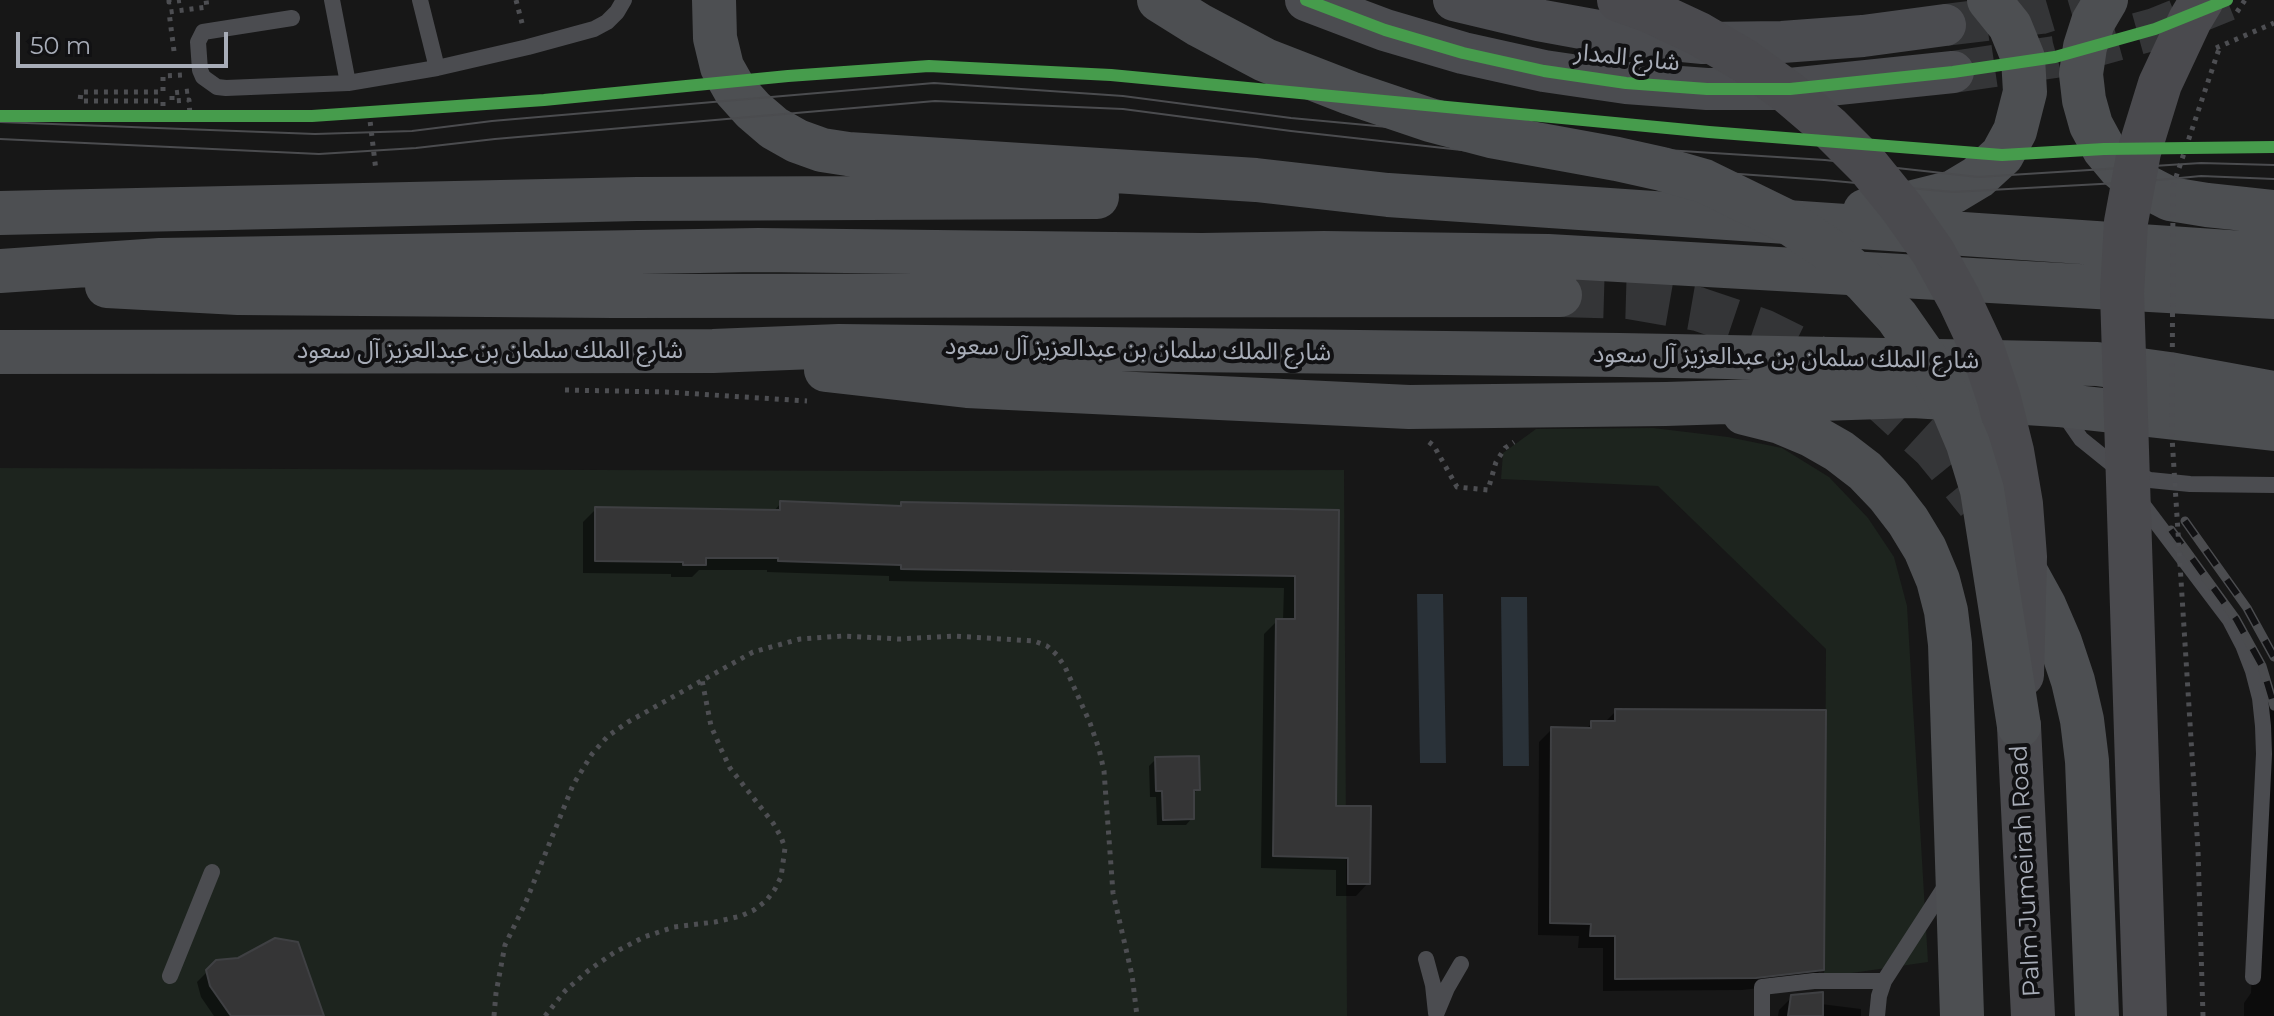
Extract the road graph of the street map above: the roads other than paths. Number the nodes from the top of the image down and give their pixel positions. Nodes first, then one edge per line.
1 (332, 0) edge
2 (420, 0) edge
3 (624, 0) edge
4 (714, 0) edge
5 (1159, 0) edge
6 (1306, 0) edge
7 (1454, 0) edge
8 (1619, 0) edge
9 (1989, 0) edge
10 (2106, 0) edge
11 (2219, 6) edge
12 (292, 18) dead end
13 (1945, 25) tunnel mouth
14 (437, 68) junction
15 (1953, 72) tunnel mouth
16 (348, 83) junction
17 (1388, 195) junction
18 (10, 210) edge
19 (2274, 212) edge
20 (1762, 219) junction
21 (2274, 255) edge
22 (0, 272) edge
23 (1560, 295) tunnel mouth
24 (2274, 297) edge
25 (713, 351) junction
26 (0, 352) edge
27 (2274, 393) edge
28 (1666, 404) junction
29 (2058, 405) junction
30 (2274, 429) edge
31 (2112, 464) junction
32 (2274, 485) edge
33 (1978, 502) tunnel mouth
34 (2019, 726) junction
35 (1957, 868) junction
36 (212, 872) dead end
37 (1426, 959) dead end
38 (1461, 964) dead end
39 (170, 976) dead end
40 (2253, 977) dead end
41 (1884, 981) junction
42 (1762, 1016) edge
43 (1877, 1016) edge
44 (1962, 1016) edge
45 (2033, 1016) edge
46 (2097, 1016) edge
47 (2145, 1016) edge

1 - 16 lane
2 - 14 lane
3 - 14 lane
4 - 17 main road
5 - 34 main road, bridge
6 - 15 street, شارع المدار
7 - 13 street, شارع المدار
8 - 34 main road, Palm Jumeirah Road, bridge
9 - 20 main road
10 - 19 main road
11 - 47 main road, bridge
12 - 16 lane
14 - 16 lane
17 - 18 main road
17 - 20 main road
20 - 21 main road
22 - 23 main road
22 - 24 main road
25 - 26 main road, شارع الملك سلمان بن عبدالعزيز آل سعود
25 - 27 main road, شارع الملك سلمان بن عبدالعزيز آل سعود
25 - 28 main road
28 - 29 main road
28 - 35 main road
29 - 30 main road
29 - 31 lane
31 - 32 lane
31 - 40 lane
33 - 46 main road
34 - 45 main road, Palm Jumeirah Road
35 - 41 lane
35 - 44 main road
36 - 39 lane
37 - 38 lane
41 - 42 lane
41 - 43 lane

